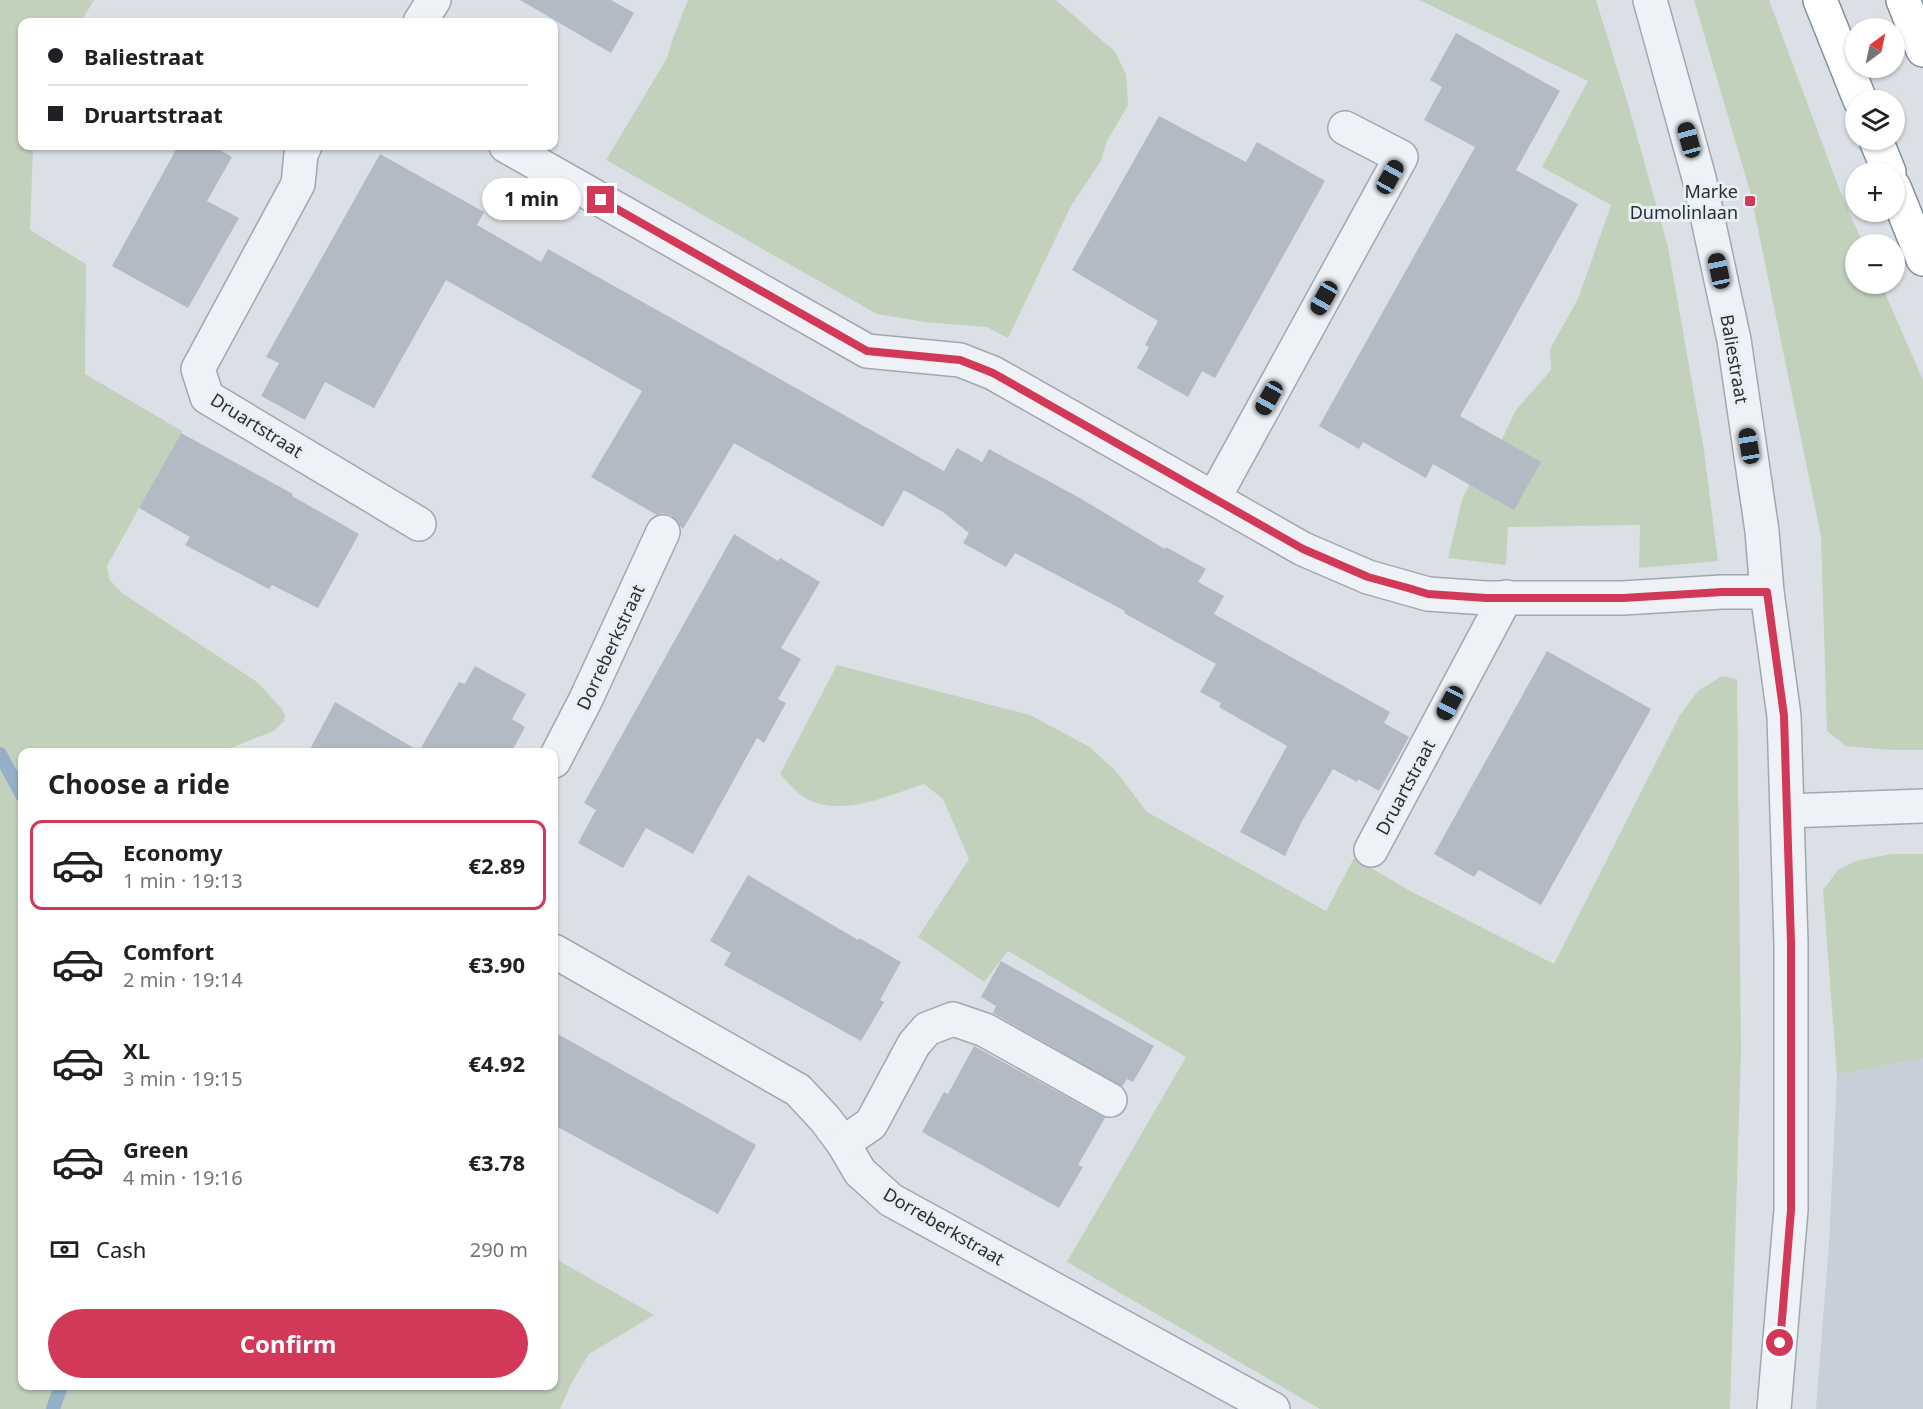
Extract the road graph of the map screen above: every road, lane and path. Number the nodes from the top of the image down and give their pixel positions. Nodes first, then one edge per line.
1 (434, 0) edge
2 (1650, 0) edge
3 (1821, 0) edge
4 (1903, 0) edge
5 (423, 18) edge
6 (1923, 50) edge
7 (1856, 90) edge
8 (1344, 128) dead end
9 (303, 150) edge
10 (513, 150) edge
11 (1905, 214) edge
12 (1923, 259) edge
13 (1214, 498) junction
14 (419, 524) dead end
15 (663, 532) dead end
16 (1767, 592) junction
17 (1506, 597) junction
18 (558, 753) edge
19 (1923, 806) edge
20 (1787, 811) junction
21 (1371, 850) dead end
22 (558, 953) edge
23 (1110, 1100) dead end
24 (843, 1143) junction
25 (1273, 1409) edge
26 (1774, 1409) edge

1 - 5 street
2 - 16 street, Baliestraat
3 - 7 highway
4 - 6 highway
8 - 13 street
9 - 14 street, Druartstraat
10 - 13 street
11 - 12 highway
13 - 17 street
15 - 18 street, Dorreberkstraat
16 - 17 street
16 - 20 street, Baliestraat
17 - 21 street, Druartstraat
19 - 20 street
20 - 26 street, Baliestraat
22 - 24 street, Dorreberkstraat
23 - 24 street
24 - 25 street, Dorreberkstraat

